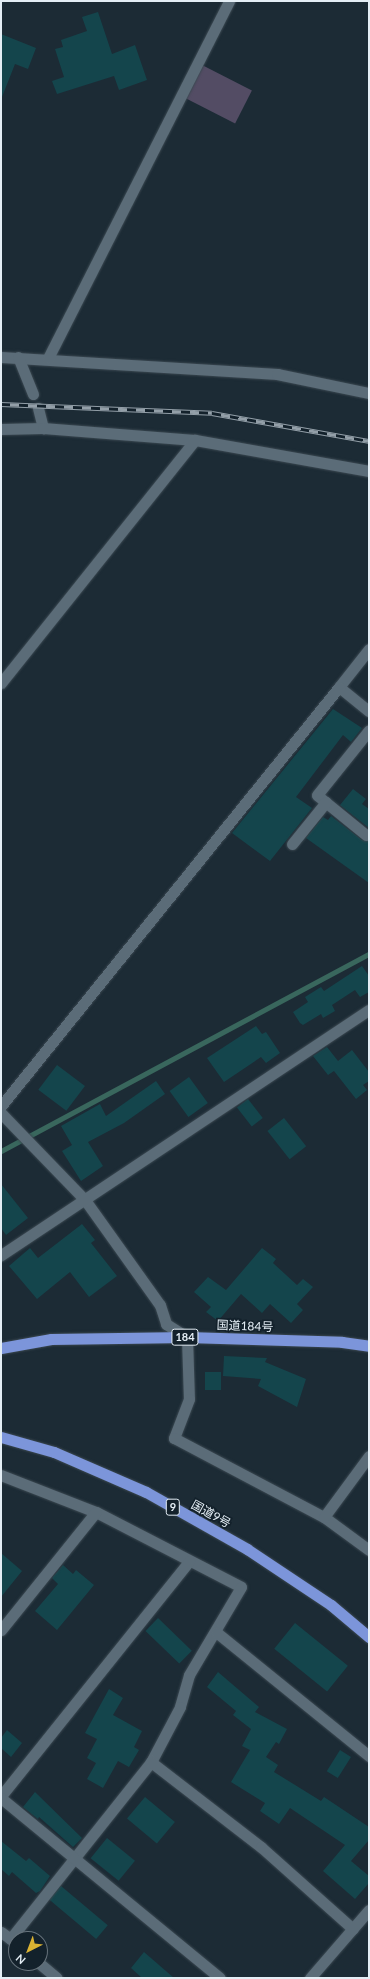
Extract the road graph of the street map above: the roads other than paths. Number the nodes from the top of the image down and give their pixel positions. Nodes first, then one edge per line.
1 (230, 1) edge
2 (1, 357) edge
3 (18, 357) junction
4 (48, 358) junction
5 (369, 393) edge
6 (33, 394) dead end
7 (38, 408) dead end
8 (43, 428) junction
9 (1, 429) edge
10 (195, 440) junction
11 (369, 471) edge
12 (369, 649) edge
13 (1, 683) edge
14 (339, 687) junction
15 (369, 711) edge
16 (369, 730) edge
17 (326, 802) junction
18 (366, 835) dead end
19 (292, 844) dead end
20 (369, 1010) edge
21 (1, 1106) edge
22 (1, 1113) edge
23 (85, 1200) junction
24 (1, 1255) edge
25 (187, 1337) junction
26 (369, 1346) edge
27 (1, 1348) edge
28 (1, 1437) edge
29 (369, 1456) edge
30 (1, 1475) edge
31 (96, 1512) junction
32 (324, 1517) junction
33 (369, 1550) edge
34 (189, 1561) junction
35 (1, 1630) edge
36 (216, 1632) junction
37 (369, 1637) edge
38 (369, 1756) edge
39 (151, 1762) junction
40 (1, 1797) edge
41 (76, 1858) junction
42 (369, 1910) edge
43 (353, 1929) junction
44 (21, 1931) edge
45 (48, 1970) edge
46 (57, 1978) edge
47 (220, 1978) edge
48 (310, 1978) edge

1 - 4 street
2 - 3 street
3 - 4 street
3 - 6 street
4 - 5 street
7 - 8 street
8 - 9 street
8 - 10 street
10 - 11 street
10 - 13 street
12 - 14 street
14 - 15 street
14 - 21 street
16 - 17 street
17 - 18 street
17 - 19 street
20 - 23 street
22 - 23 street
23 - 24 street
23 - 25 street
25 - 26 highway, 国道184号 / 184
25 - 27 highway, 国道184号 / 184
25 - 32 street
28 - 37 highway, 国道9号 / 9
29 - 32 street
30 - 31 street
31 - 34 street
31 - 35 street
32 - 33 street
34 - 36 street
34 - 40 street
36 - 38 street
36 - 39 street
39 - 41 street
39 - 43 street
40 - 41 street
41 - 44 street
41 - 47 street
42 - 43 street
43 - 48 street
45 - 46 street

